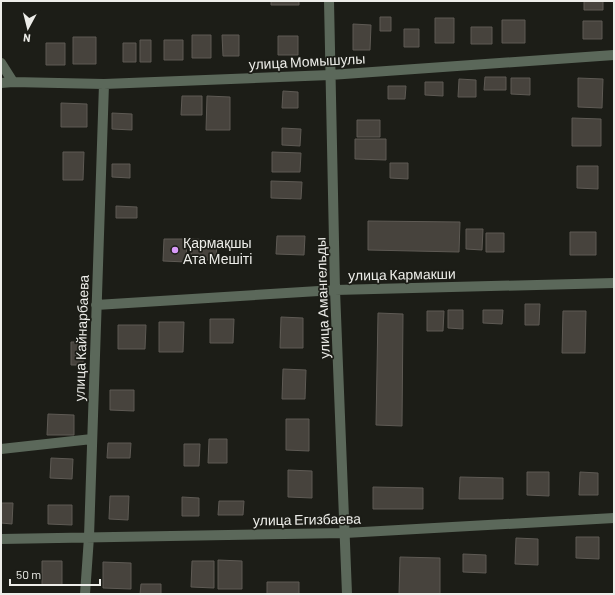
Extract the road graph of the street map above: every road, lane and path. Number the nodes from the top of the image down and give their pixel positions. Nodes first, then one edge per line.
1 (329, 1) edge
2 (614, 54) edge
3 (1, 63) edge
4 (330, 76) junction
5 (13, 82) junction
6 (1, 83) edge
7 (104, 84) junction
8 (614, 283) edge
9 (335, 290) junction
10 (96, 305) junction
11 (92, 439) junction
12 (1, 449) edge
13 (614, 518) edge
14 (345, 532) junction
15 (89, 537) junction
16 (1, 539) edge
17 (85, 594) edge
18 (347, 594) edge

1 - 4 street, улица Амангельды
2 - 4 street, улица Момышулы
3 - 5 street
4 - 7 street, улица Момышулы
4 - 9 street, улица Амангельды
5 - 6 street, улица Момышулы
5 - 7 street, улица Момышулы
7 - 10 street, улица Кайнарбаева
8 - 9 street, улица Кармакши
9 - 10 street, улица Кармакши
9 - 14 street, улица Амангельды
10 - 11 street, улица Кайнарбаева
11 - 12 street
11 - 15 street, улица Кайнарбаева
13 - 14 street, улица Егизбаева
14 - 15 street, улица Егизбаева
14 - 18 street, улица Амангельды
15 - 16 street, улица Егизбаева
15 - 17 street, улица Кайнарбаева

